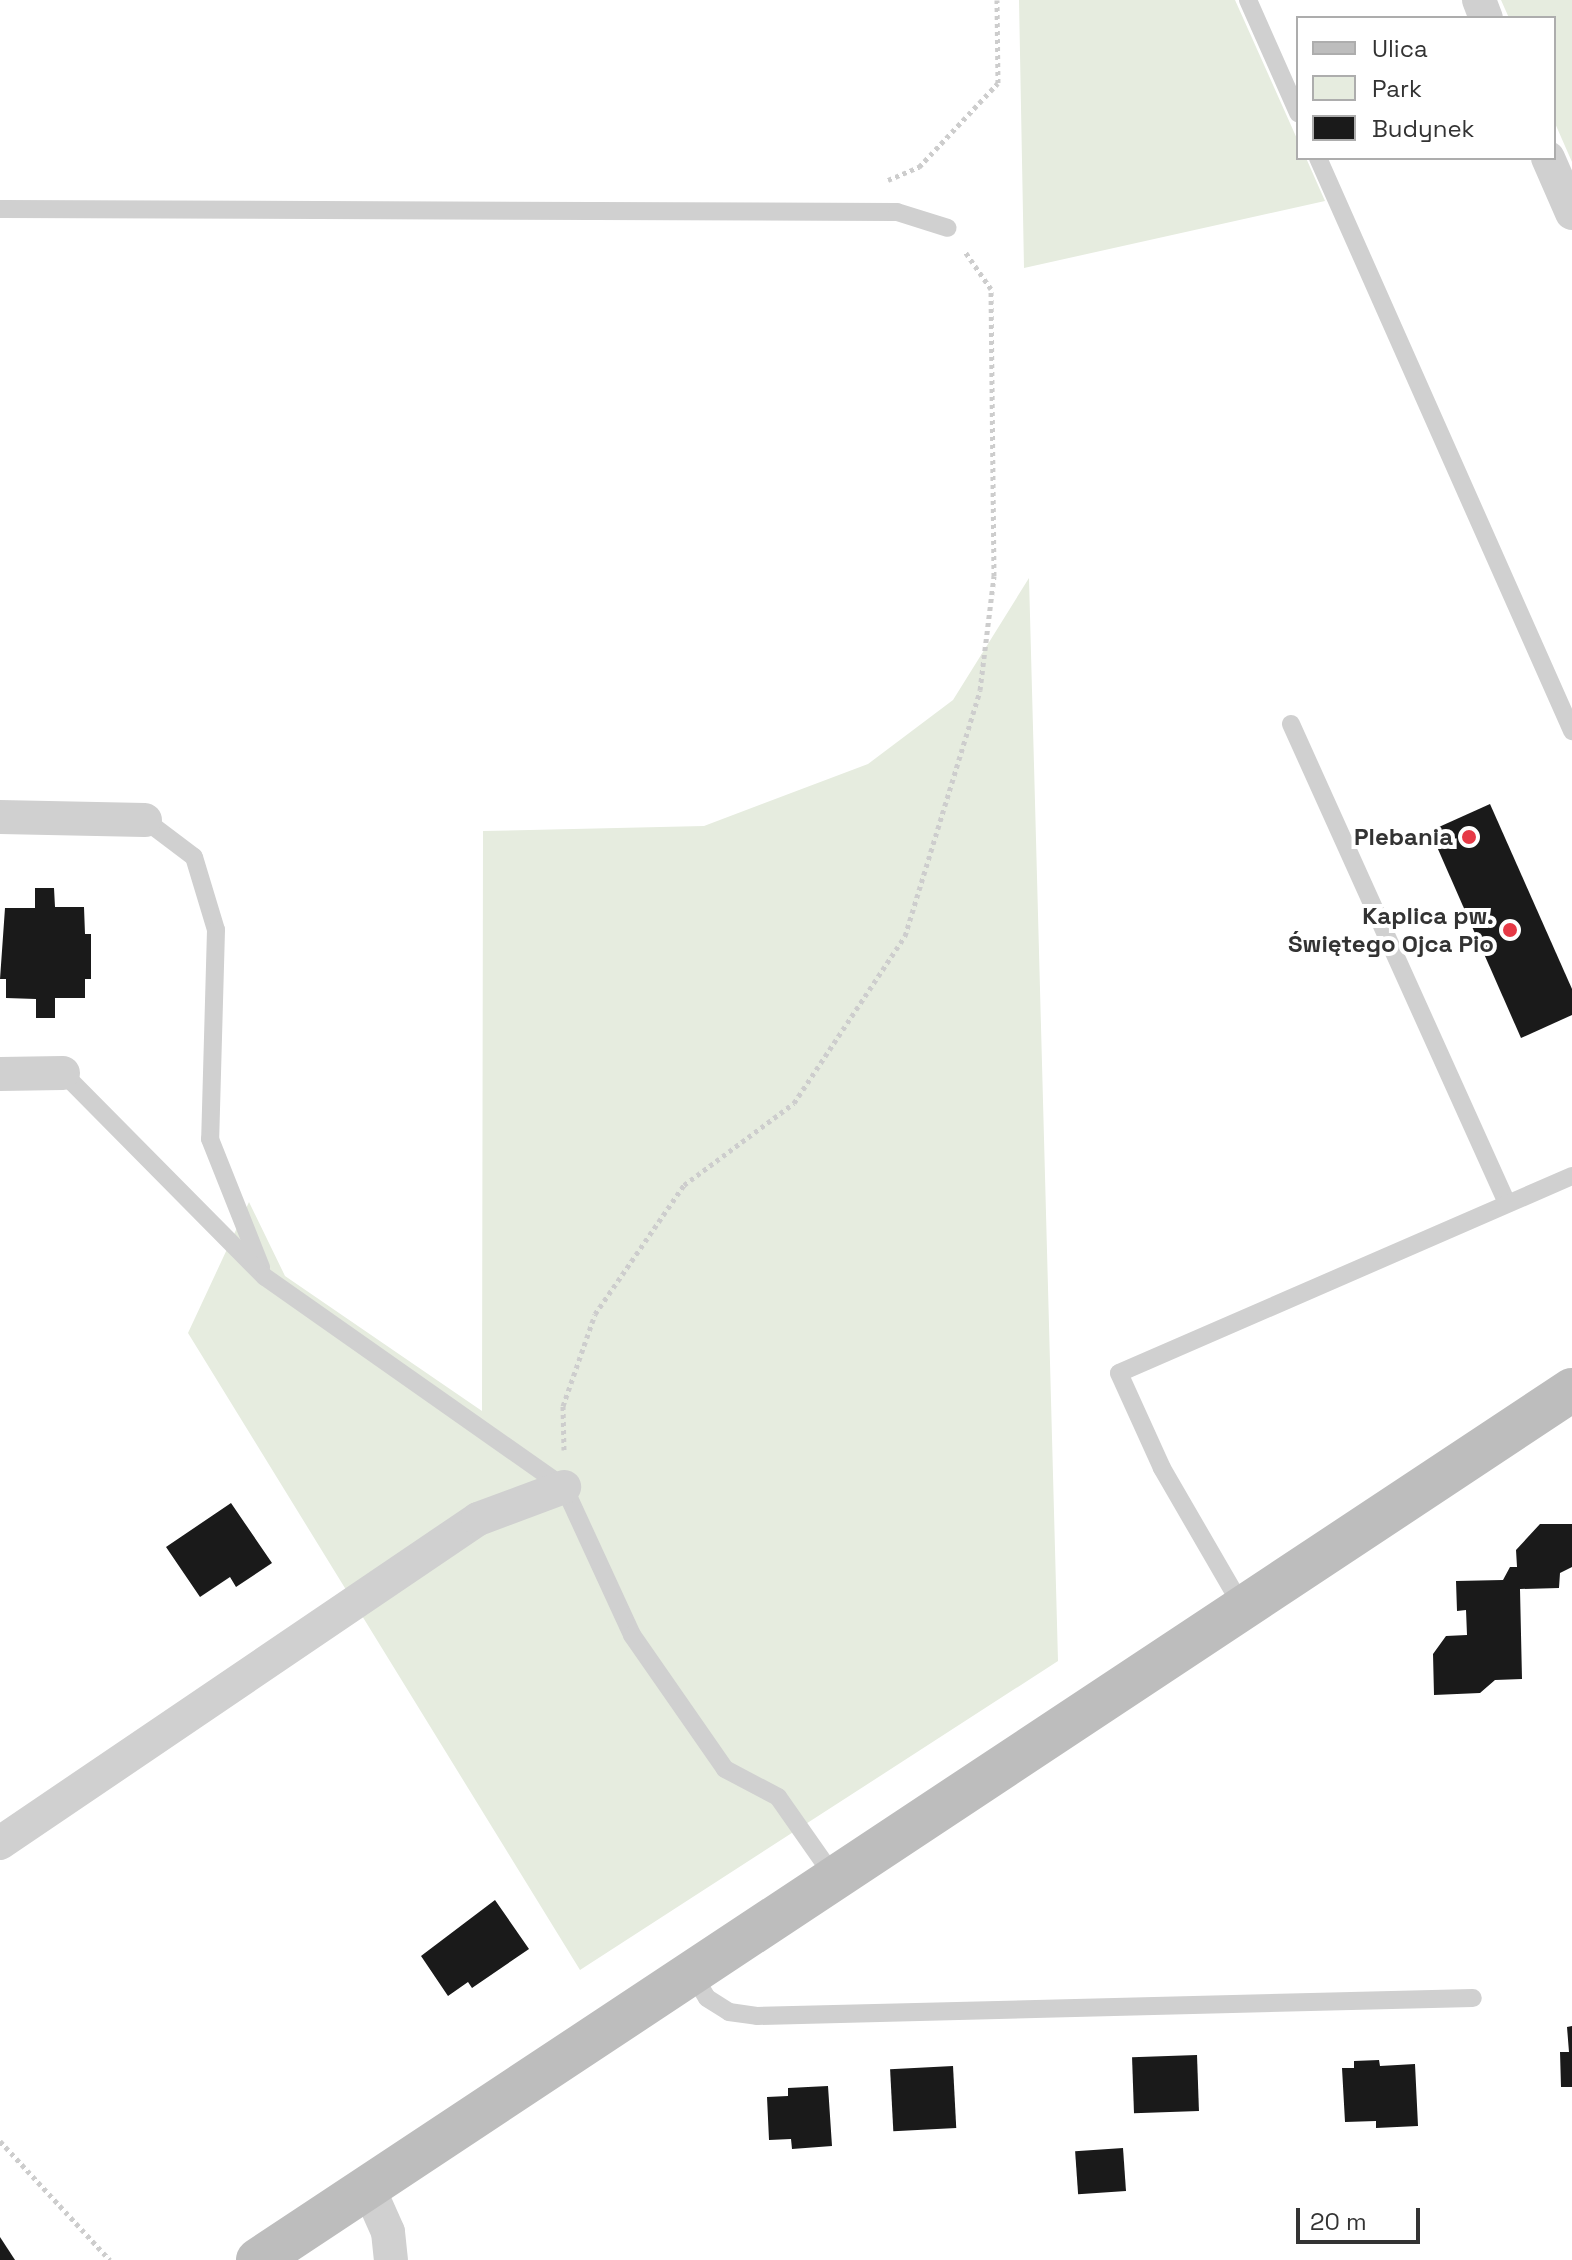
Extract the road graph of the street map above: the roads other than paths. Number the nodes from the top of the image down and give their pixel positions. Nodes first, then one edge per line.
1 (1248, 0) edge
2 (1296, 108) edge
3 (1319, 160) edge
4 (1549, 160) edge
5 (0, 209) edge
6 (1572, 213) edge
7 (948, 228) road end
8 (1291, 724) dead end
9 (1572, 731) edge
10 (0, 817) edge
11 (145, 820) joint
12 (63, 1073) joint
13 (0, 1074) edge
14 (1572, 1176) edge
15 (1507, 1203) junction
16 (265, 1277) junction
17 (1572, 1390) edge
18 (564, 1487) junction
19 (1243, 1608) junction
20 (0, 1843) edge
21 (834, 1877) junction
22 (692, 1973) junction
23 (1473, 1998) dead end
24 (368, 2187) junction
25 (258, 2260) edge
26 (391, 2260) edge

1 - 2 lane
3 - 9 lane
4 - 6 street
5 - 7 lane
8 - 15 lane
10 - 11 street
11 - 16 lane
12 - 13 street
12 - 16 lane
14 - 15 lane
15 - 19 lane
16 - 18 lane
17 - 19 street
18 - 20 street
18 - 21 lane
19 - 21 street
21 - 22 street
22 - 23 lane
22 - 24 street
24 - 25 street
24 - 26 street

